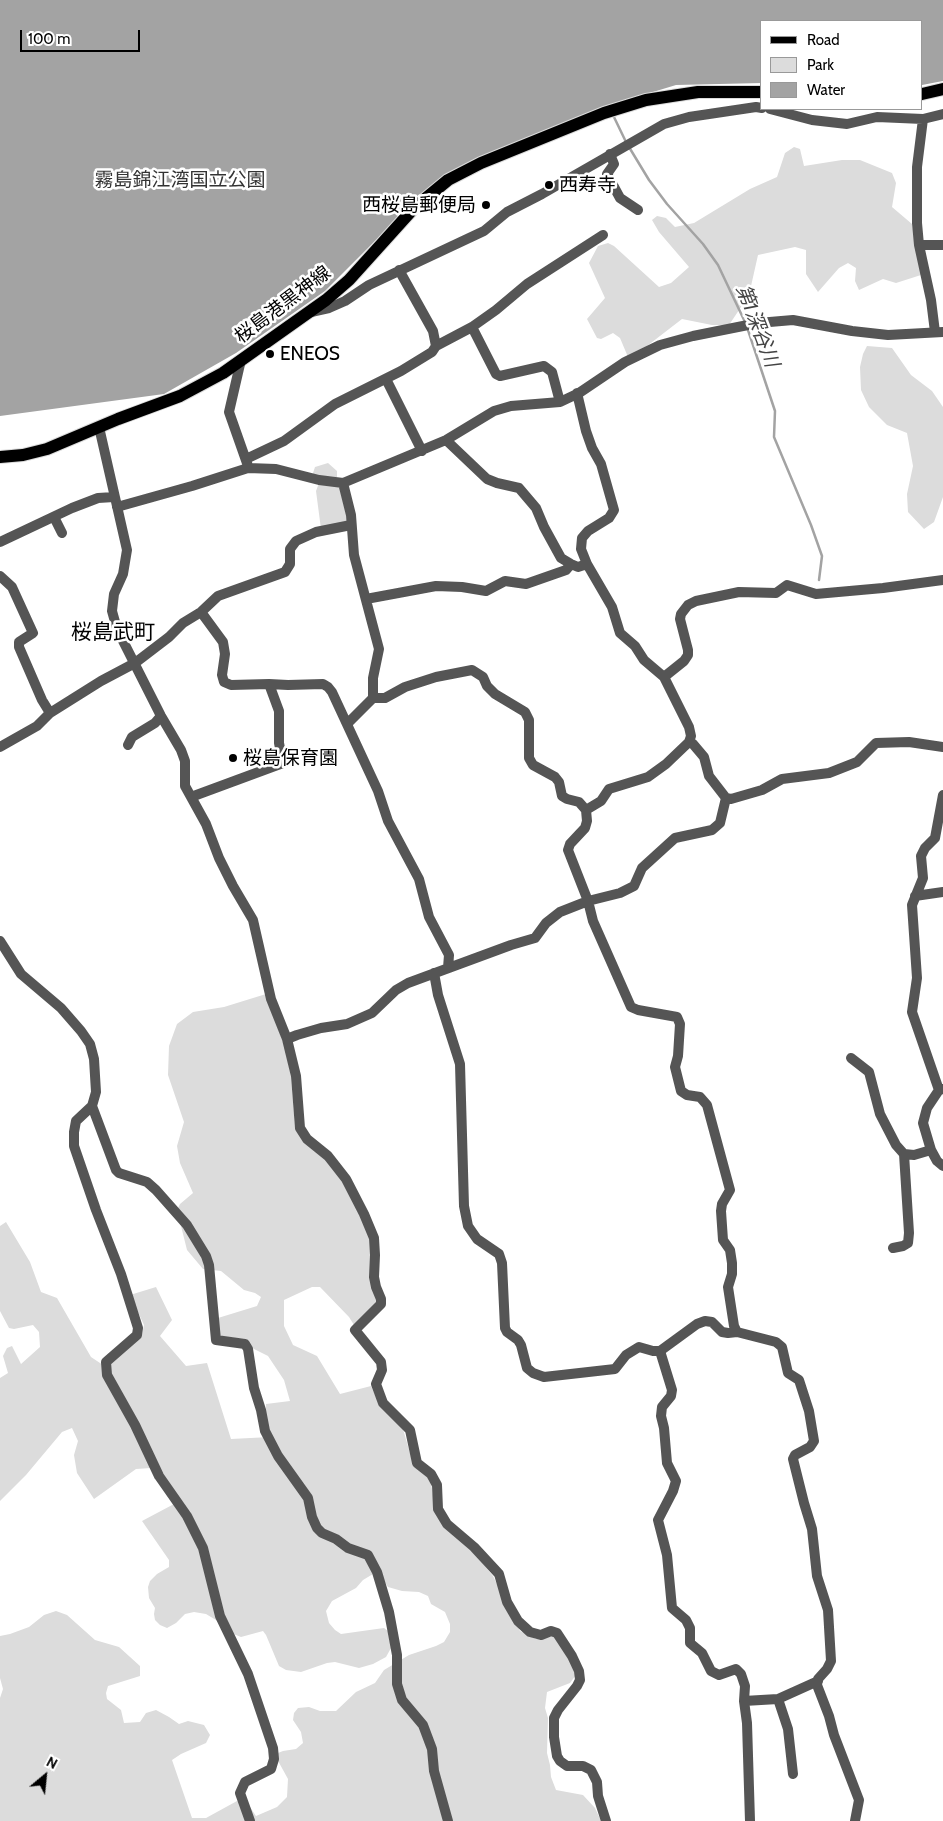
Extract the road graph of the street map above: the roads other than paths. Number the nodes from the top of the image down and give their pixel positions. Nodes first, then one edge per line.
1 (943, 89) edge
2 (760, 92) edge
3 (923, 94) edge
4 (760, 108) edge
5 (774, 110) edge
6 (943, 114) edge
7 (924, 119) junction
8 (610, 154) junction
9 (638, 210) dead end
10 (603, 235) dead end
11 (919, 245) junction
12 (943, 245) edge
13 (399, 270) junction
14 (311, 312) junction
15 (472, 327) junction
16 (939, 332) edge
17 (436, 346) junction
18 (241, 360) junction
19 (386, 379) junction
20 (577, 393) junction
21 (560, 402) junction
22 (99, 427) junction
23 (446, 440) junction
24 (422, 451) junction
25 (0, 456) edge
26 (247, 464) junction
27 (343, 483) junction
28 (116, 502) junction
29 (54, 517) junction
30 (351, 525) junction
31 (62, 533) dead end
32 (0, 542) edge
33 (571, 564) junction
34 (587, 564) junction
35 (0, 576) edge
36 (943, 580) edge
37 (366, 599) junction
38 (201, 612) junction
39 (135, 663) junction
40 (664, 677) junction
41 (269, 684) junction
42 (373, 698) junction
43 (50, 713) junction
44 (161, 716) junction
45 (348, 723) junction
46 (688, 742) junction
47 (128, 745) dead end
48 (0, 747) edge
49 (943, 747) edge
50 (943, 795) edge
51 (191, 797) junction
52 (728, 798) junction
53 (586, 810) junction
54 (943, 892) edge
55 (915, 896) junction
56 (588, 901) junction
57 (0, 941) edge
58 (448, 968) junction
59 (434, 973) junction
60 (287, 1040) junction
61 (851, 1058) dead end
62 (941, 1090) edge
63 (92, 1106) junction
64 (931, 1150) junction
65 (904, 1154) junction
66 (943, 1166) edge
67 (893, 1248) dead end
68 (737, 1332) junction
69 (660, 1351) junction
70 (818, 1681) junction
71 (778, 1699) junction
72 (744, 1701) junction
73 (793, 1774) dead end
74 (250, 1821) edge
75 (448, 1821) edge
76 (606, 1821) edge
77 (750, 1821) edge
78 (855, 1821) edge

1 - 3 main road
2 - 14 main road, 桜島港黒神線
4 - 8 street
5 - 7 street
6 - 7 street
7 - 11 street
8 - 9 street
8 - 13 street
10 - 15 street
11 - 12 street
11 - 16 street
13 - 14 street
13 - 17 street
14 - 18 main road, 桜島港黒神線
15 - 17 street
15 - 21 street
16 - 20 street
17 - 19 street
18 - 22 main road, 桜島港黒神線
18 - 26 street
19 - 24 street
19 - 26 street
20 - 21 street
20 - 34 street
21 - 23 street
22 - 25 main road, 桜島港黒神線
22 - 28 street
23 - 24 street
23 - 33 street
24 - 27 street
26 - 27 street
26 - 28 street
27 - 30 street
28 - 29 street
28 - 39 street
29 - 31 street
29 - 32 street
30 - 37 street
30 - 38 street
33 - 34 street
33 - 37 street
34 - 40 street
35 - 43 street
36 - 40 street
37 - 42 street
38 - 39 street
38 - 41 street
39 - 43 street
39 - 44 street
40 - 46 street
41 - 45 street
41 - 51 street
42 - 45 street
42 - 53 street
43 - 48 street
44 - 47 street
44 - 51 street
45 - 58 street
46 - 52 street
46 - 53 street
49 - 52 street
50 - 55 street
51 - 60 street
52 - 56 street
53 - 56 street
54 - 55 street
55 - 62 street
56 - 58 street
56 - 68 street
57 - 63 street
58 - 59 street
59 - 60 street
59 - 69 street
60 - 76 street
61 - 65 street
62 - 64 street
63 - 74 street
63 - 75 street
64 - 65 street
64 - 66 street
65 - 67 street
68 - 69 street
68 - 70 street
69 - 72 street
70 - 71 street
70 - 78 street
71 - 72 street
71 - 73 street
72 - 77 street

